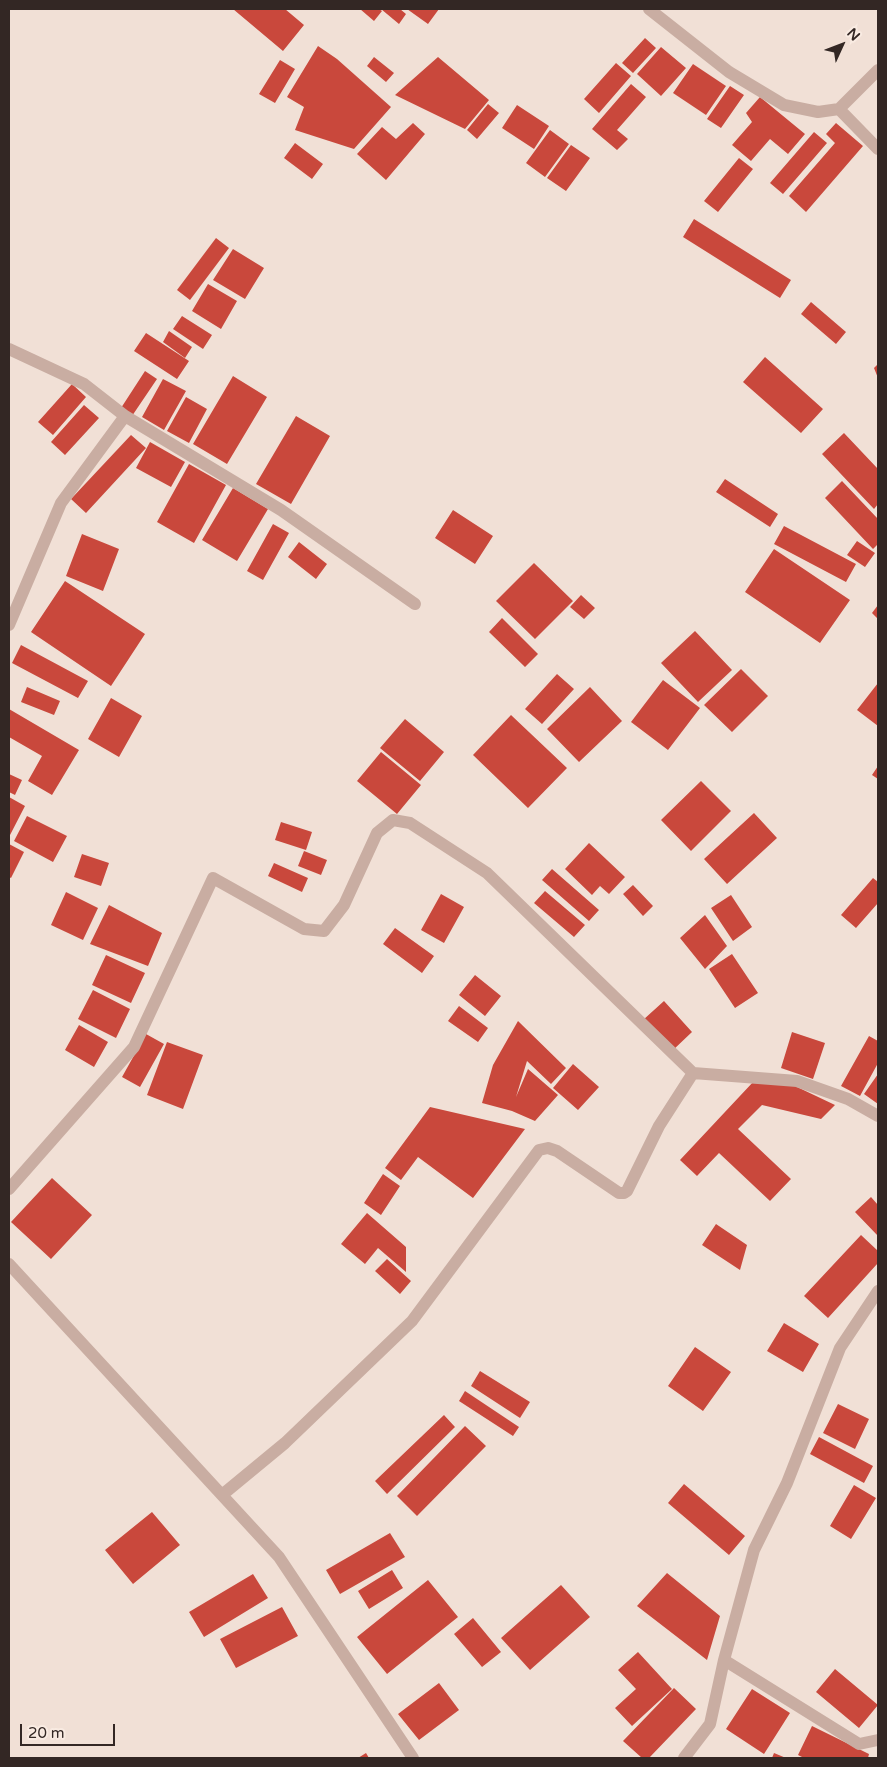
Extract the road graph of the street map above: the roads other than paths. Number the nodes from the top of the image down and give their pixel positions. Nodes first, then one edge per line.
1 (649, 9) edge
2 (878, 70) edge
3 (839, 109) junction
4 (878, 149) edge
5 (9, 349) edge
6 (125, 416) junction
7 (415, 604) dead end
8 (9, 625) edge
9 (693, 1073) junction
10 (878, 1116) edge
11 (9, 1189) edge
12 (9, 1264) edge
13 (878, 1291) edge
14 (222, 1495) junction
15 (724, 1660) junction
16 (878, 1740) edge
17 (414, 1758) edge
18 (684, 1758) edge

1 - 3 street
2 - 3 street
3 - 4 street
5 - 6 street
6 - 7 street
6 - 8 street
9 - 10 street
9 - 11 street
9 - 14 street
12 - 14 street
13 - 15 street
14 - 17 street
15 - 16 street
15 - 18 street

